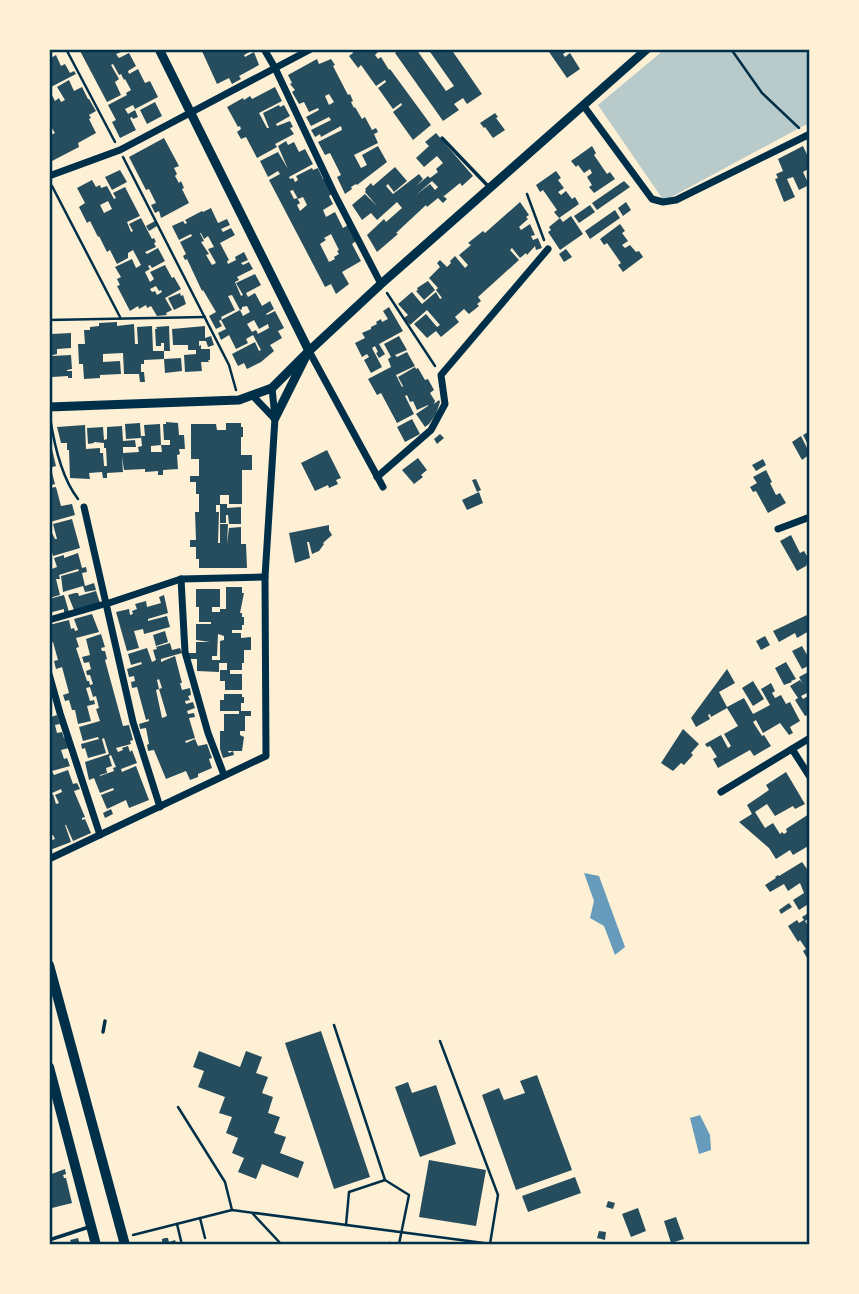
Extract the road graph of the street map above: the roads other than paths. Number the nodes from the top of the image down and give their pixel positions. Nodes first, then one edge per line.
1 (159, 49) edge
2 (264, 49) edge
3 (312, 49) edge
4 (647, 49) edge
5 (275, 68) junction
6 (583, 105) junction
7 (191, 112) junction
8 (808, 134) edge
9 (442, 138) dead end
10 (49, 178) edge
11 (490, 187) junction
12 (548, 250) road end
13 (381, 284) junction
14 (309, 351) junction
15 (272, 388) junction
16 (252, 395) junction
17 (49, 409) edge
18 (275, 418) junction
19 (377, 477) junction
20 (383, 487) dead end
21 (84, 507) road end
22 (810, 517) edge
23 (778, 529) dead end
24 (265, 577) junction
25 (181, 579) junction
26 (104, 605) junction
27 (49, 620) edge
28 (49, 674) edge
29 (810, 738) edge
30 (792, 749) junction
31 (224, 775) junction
32 (810, 777) edge
33 (721, 792) dead end
34 (160, 807) junction
35 (100, 835) junction
36 (49, 859) edge
37 (49, 965) edge
38 (105, 1021) dead end
39 (103, 1032) dead end
40 (49, 1066) edge
41 (91, 1226) junction
42 (49, 1240) edge
43 (124, 1241) edge
44 (96, 1245) edge

1 - 7 street
2 - 5 street
3 - 5 street
4 - 6 street
5 - 7 street
5 - 13 street
6 - 8 street
6 - 11 street
7 - 10 street
7 - 14 street
9 - 11 lane
11 - 13 street
12 - 19 street
13 - 14 street
14 - 15 street
14 - 18 street
14 - 19 street
15 - 16 street
15 - 18 street
16 - 17 street
16 - 18 street
18 - 24 street
19 - 20 street
21 - 26 street
22 - 23 street
24 - 25 street
24 - 31 street
25 - 26 street
25 - 31 street
26 - 27 street
26 - 34 street
28 - 35 street
29 - 30 street
30 - 32 street
30 - 33 street
31 - 34 street
34 - 35 street
35 - 36 street
37 - 43 main road
38 - 39 lane
40 - 41 main road
41 - 42 lane
41 - 44 main road

